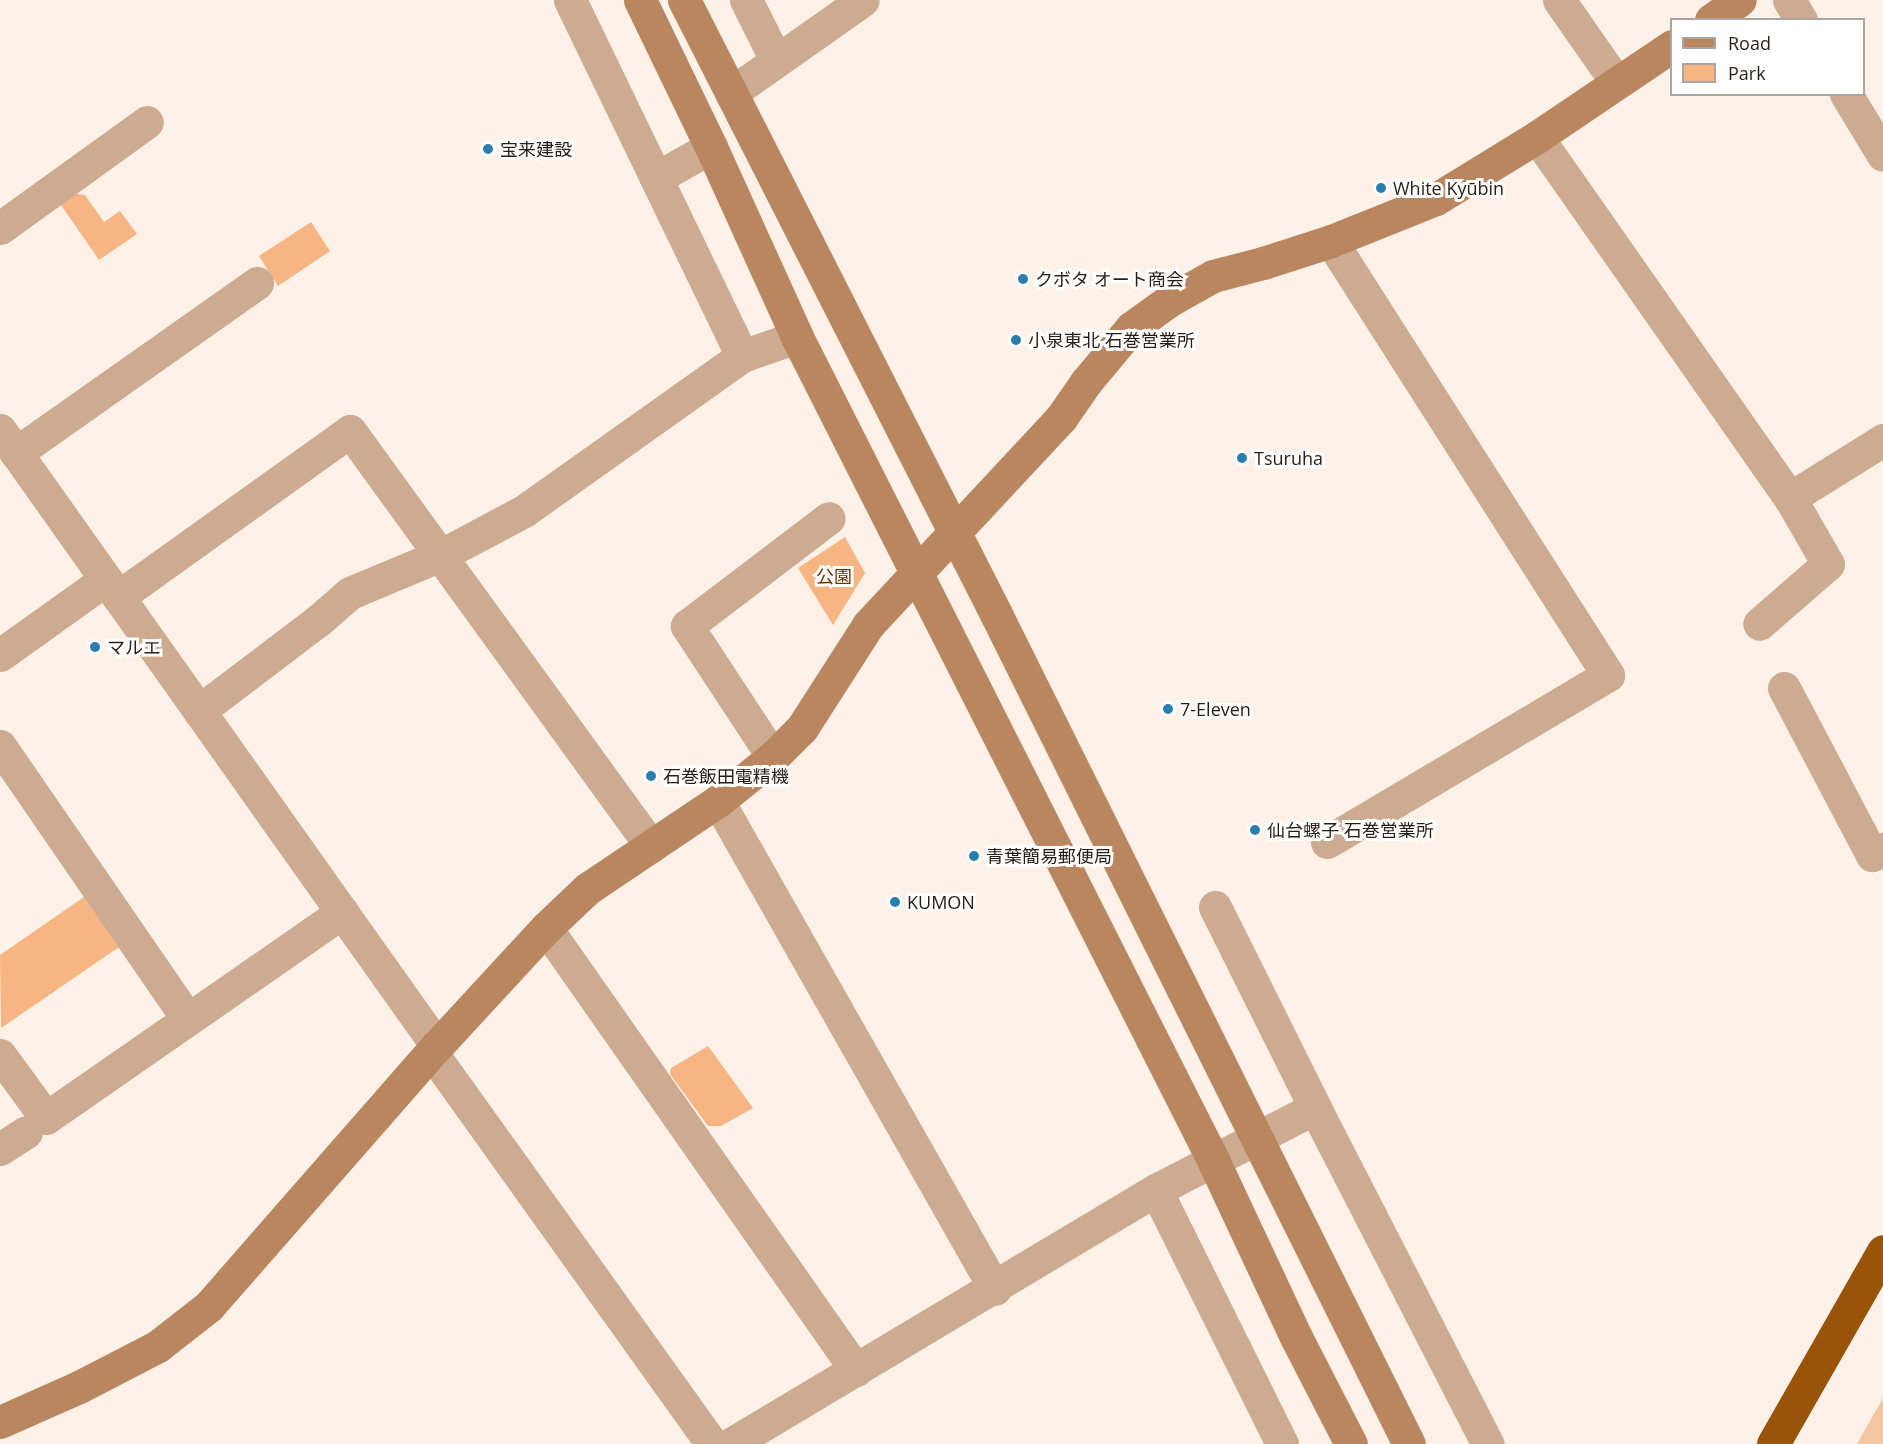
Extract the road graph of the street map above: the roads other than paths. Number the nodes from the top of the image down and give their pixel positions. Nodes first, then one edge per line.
1 (570, 0) edge
2 (640, 0) edge
3 (684, 0) edge
4 (746, 0) edge
5 (863, 0) edge
6 (1559, 0) edge
7 (1740, 0) edge
8 (1789, 0) edge
9 (1714, 18) edge
10 (1800, 18) edge
11 (1670, 47) edge
12 (776, 60) junction
13 (1617, 82) junction
14 (731, 93) junction
15 (1847, 96) edge
16 (147, 122) dead end
17 (1537, 137) junction
18 (711, 147) junction
19 (1883, 155) edge
20 (656, 178) junction
21 (0, 228) edge
22 (1331, 241) junction
23 (257, 283) dead end
24 (797, 337) junction
25 (742, 356) junction
26 (1883, 440) edge
27 (8, 441) edge
28 (1790, 498) junction
29 (829, 518) dead end
30 (953, 532) junction
31 (441, 555) junction
32 (915, 573) junction
33 (112, 588) junction
34 (1759, 624) dead end
35 (0, 655) edge
36 (1784, 688) dead end
37 (199, 711) junction
38 (0, 746) edge
39 (773, 756) junction
40 (718, 801) junction
41 (1327, 842) dead end
42 (651, 846) junction
43 (1883, 849) edge
44 (1215, 907) dead end
45 (342, 912) junction
46 (546, 928) junction
47 (187, 1018) junction
48 (435, 1049) junction
49 (0, 1054) edge
50 (1315, 1108) junction
51 (1258, 1137) junction
52 (1213, 1160) junction
53 (1156, 1190) junction
54 (1883, 1251) edge
55 (995, 1289) junction
56 (856, 1370) junction
57 (0, 1422) edge
58 (712, 1444) edge
59 (731, 1444) edge
60 (1282, 1444) edge
61 (1351, 1444) edge
62 (1409, 1444) edge
63 (1488, 1444) edge
64 (1773, 1444) edge

1 - 20 street
2 - 18 street
3 - 14 street
4 - 12 street
5 - 12 street
6 - 13 street
7 - 9 street
8 - 10 street
11 - 13 street
12 - 14 street
13 - 17 street
14 - 30 street
15 - 19 street
16 - 21 street
17 - 22 street
17 - 28 street
18 - 20 street
18 - 24 street
20 - 25 street
22 - 30 street
22 - 41 street
23 - 27 street
24 - 25 street
24 - 32 street
25 - 31 street
26 - 28 street
27 - 33 street
28 - 34 street
29 - 39 street
30 - 32 street
30 - 51 street
31 - 33 street
31 - 37 street
31 - 42 street
32 - 39 street
32 - 52 street
33 - 35 street
33 - 37 street
36 - 43 street
37 - 45 street
38 - 47 street
39 - 40 street
40 - 42 street
40 - 55 street
42 - 46 street
44 - 50 street
45 - 47 street
45 - 48 street
46 - 48 street
46 - 56 street
47 - 49 street
48 - 57 street
48 - 58 street
50 - 51 street
50 - 63 street
51 - 52 street
51 - 62 street
52 - 53 street
52 - 61 street
53 - 55 street
53 - 60 street
54 - 64 highway
55 - 56 street
56 - 59 street

